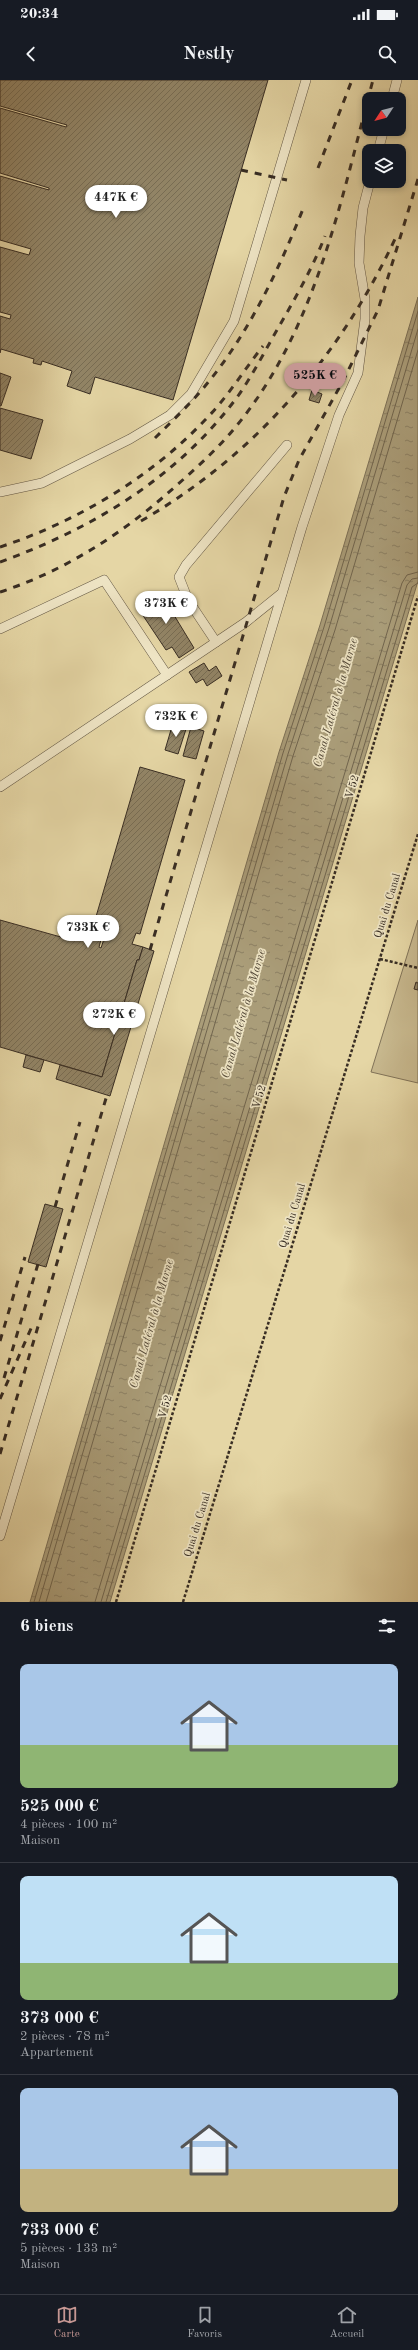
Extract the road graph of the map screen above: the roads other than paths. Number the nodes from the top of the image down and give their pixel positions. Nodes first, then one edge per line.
1 (306, 80) edge
2 (397, 80) edge
3 (394, 92) edge
4 (368, 188) edge
5 (287, 445) dead end
6 (0, 492) edge
7 (282, 593) junction
8 (0, 629) edge
9 (216, 642) junction
10 (167, 675) junction
11 (0, 787) edge
12 (0, 1536) edge

1 - 6 lane
2 - 3 lane
4 - 7 lane
5 - 9 lane
7 - 9 lane
7 - 12 lane
8 - 10 lane
9 - 10 lane
10 - 11 lane

